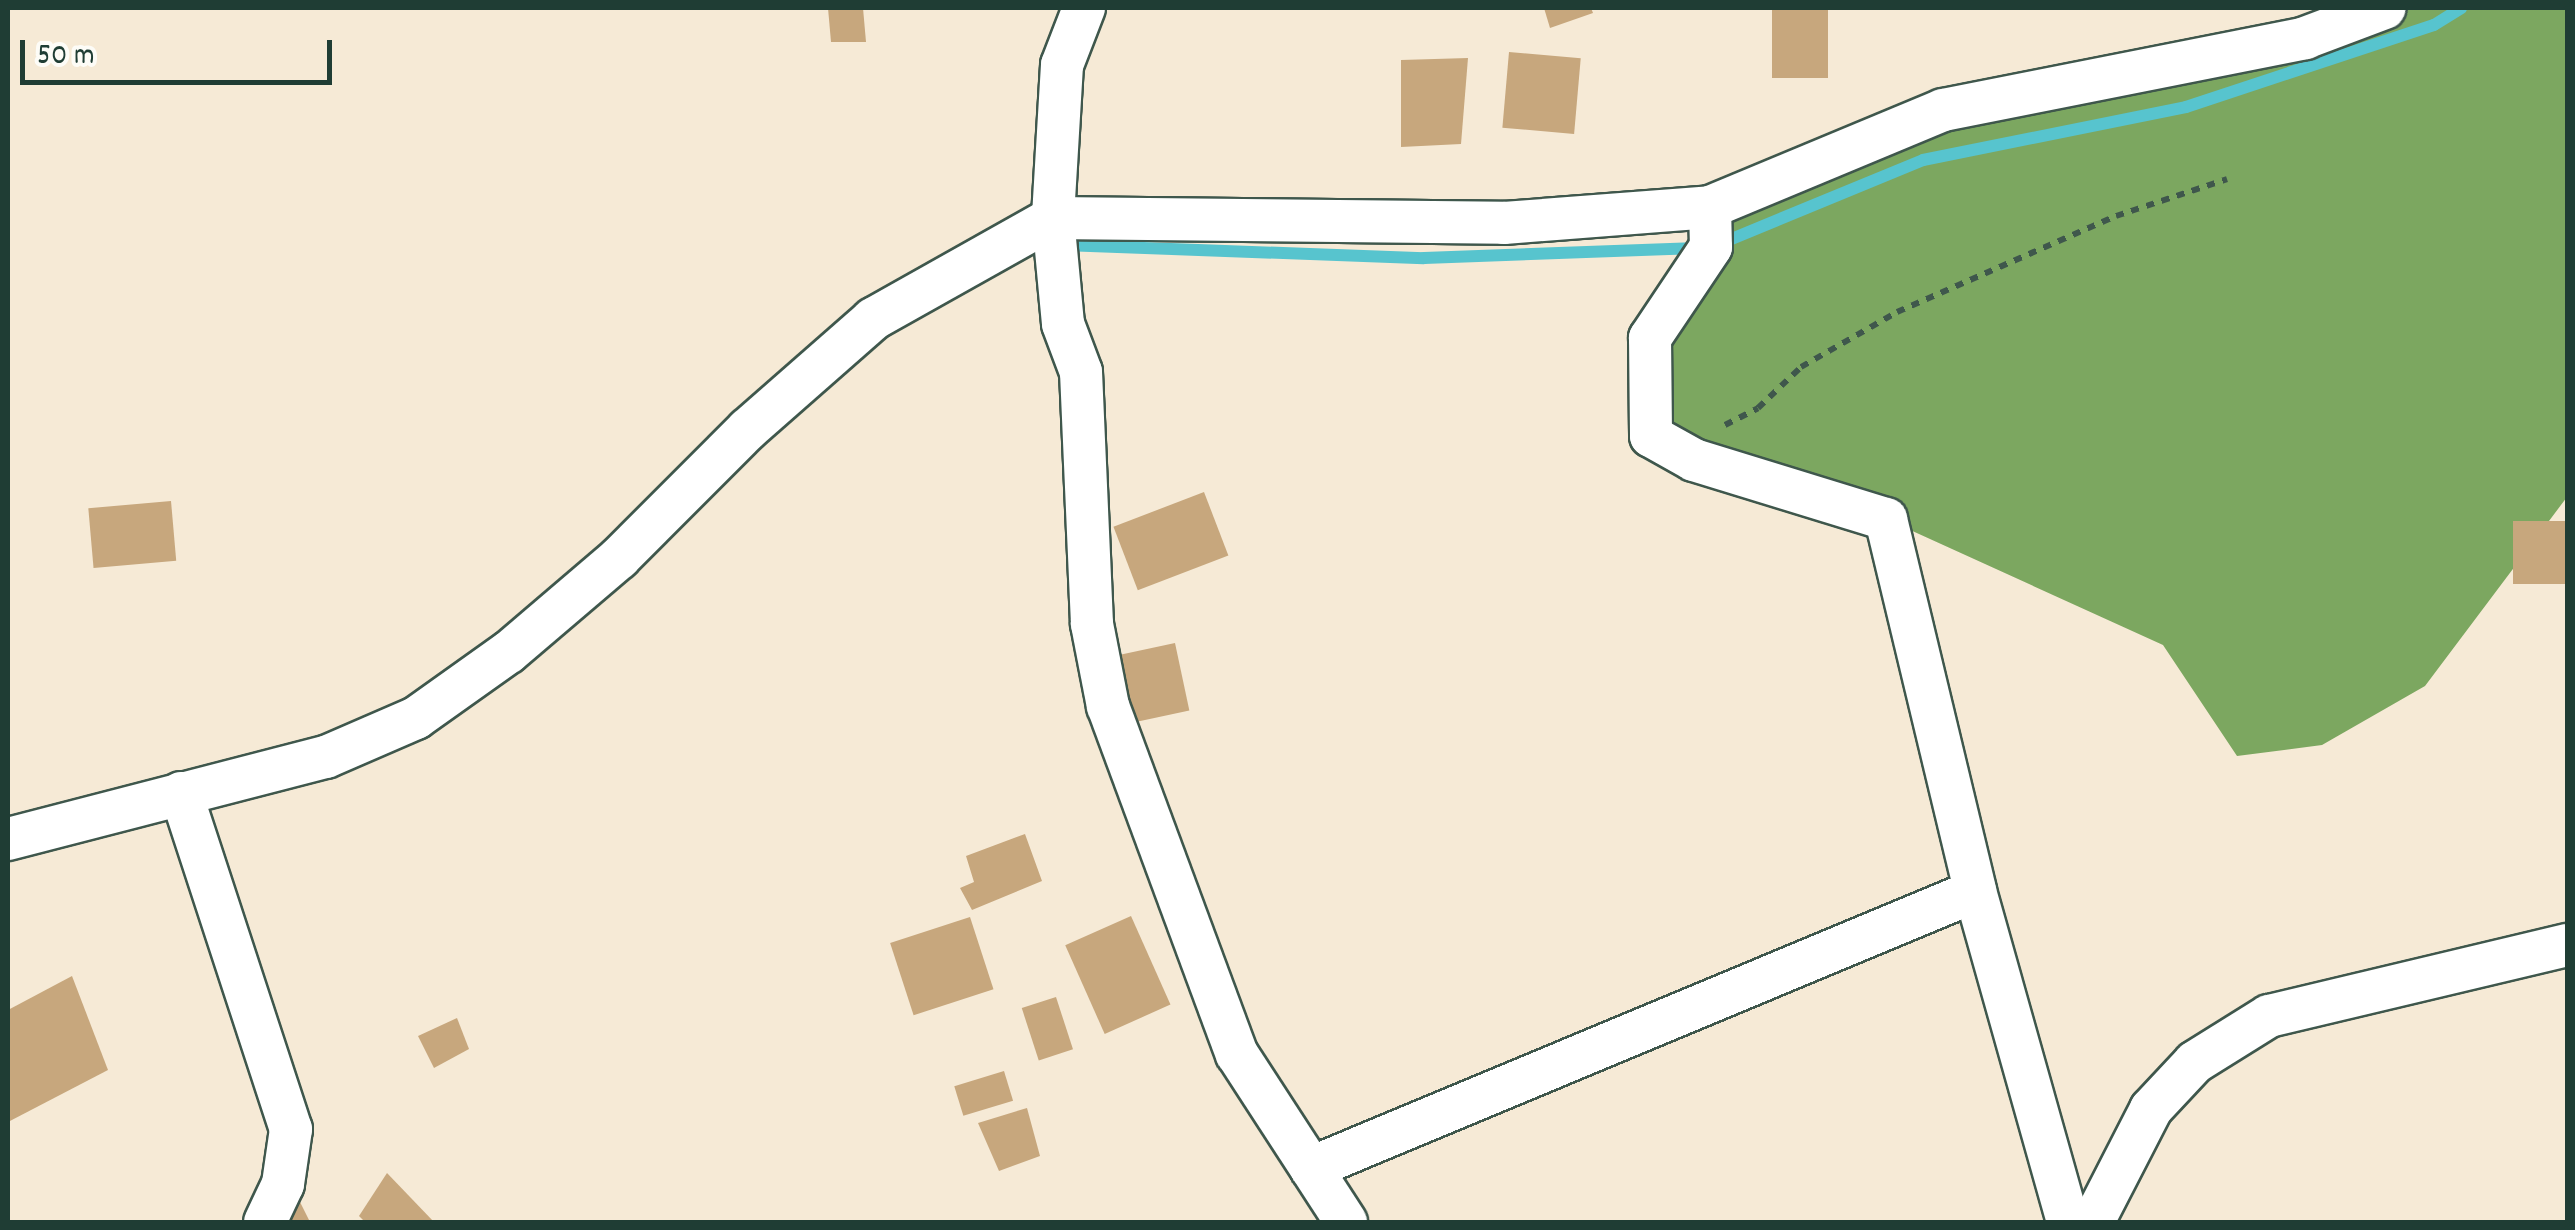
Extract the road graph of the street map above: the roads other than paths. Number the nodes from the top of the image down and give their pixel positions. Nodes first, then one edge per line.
1 (1084, 8) edge
2 (2385, 8) edge
3 (1710, 207) junction
4 (1053, 218) junction
5 (181, 792) junction
6 (8, 839) edge
7 (1975, 890) junction
8 (2568, 945) edge
9 (1311, 1168) junction
10 (264, 1222) edge
11 (1346, 1222) edge
12 (2068, 1222) edge
13 (2094, 1222) edge

1 - 4 street
2 - 3 street
3 - 4 street
3 - 7 street
4 - 5 street
4 - 9 street
5 - 6 street
5 - 10 street
7 - 9 street
7 - 12 street
8 - 13 street
9 - 11 street

